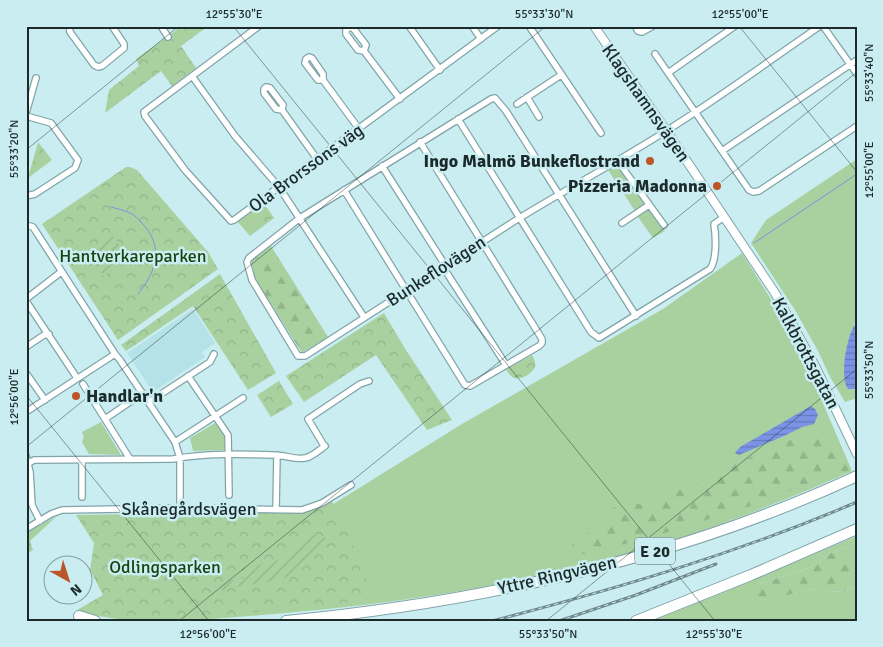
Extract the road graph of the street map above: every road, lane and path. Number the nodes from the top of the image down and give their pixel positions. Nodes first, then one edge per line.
1 (69, 26) edge
2 (112, 26) edge
3 (161, 26) edge
4 (259, 26) edge
5 (408, 26) edge
6 (472, 26) edge
7 (498, 26) edge
8 (529, 26) edge
9 (594, 26) edge
10 (653, 26) edge
11 (735, 26) edge
12 (822, 26) edge
13 (636, 28) edge
14 (168, 37) dead end
15 (481, 39) junction
16 (364, 51) dead end
17 (655, 54) dead end
18 (857, 60) edge
19 (851, 64) junction
20 (440, 70) junction
21 (668, 73) junction
22 (857, 74) edge
23 (561, 75) junction
24 (192, 76) junction
25 (36, 78) dead end
26 (323, 80) dead end
27 (526, 97) junction
28 (400, 99) junction
29 (517, 104) dead end
30 (282, 110) dead end
31 (696, 112) junction
32 (26, 114) edge
33 (540, 117) dead end
34 (458, 119) junction
35 (857, 126) edge
36 (359, 129) junction
37 (667, 131) junction
38 (601, 133) dead end
39 (420, 142) junction
40 (722, 151) junction
41 (317, 159) junction
42 (617, 160) junction
43 (382, 166) junction
44 (279, 187) junction
45 (344, 190) junction
46 (558, 195) junction
47 (26, 196) edge
48 (649, 205) junction
49 (724, 217) junction
50 (300, 218) junction
51 (520, 218) junction
52 (622, 223) dead end
53 (26, 224) edge
54 (664, 224) dead end
55 (481, 242) junction
56 (749, 254) joint
57 (444, 266) junction
58 (61, 272) junction
59 (407, 290) junction
60 (26, 300) edge
61 (636, 316) junction
62 (364, 317) junction
63 (49, 334) junction
64 (26, 346) edge
65 (115, 354) junction
66 (214, 354) dead end
67 (506, 365) junction
68 (26, 373) edge
69 (188, 376) junction
70 (77, 378) junction
71 (368, 381) dead end
72 (83, 384) dead end
73 (143, 393) junction
74 (243, 398) dead end
75 (45, 400) junction
76 (149, 402) junction
77 (26, 412) edge
78 (215, 416) junction
79 (104, 419) junction
80 (175, 442) junction
81 (857, 454) edge
82 (229, 455) junction
83 (276, 455) junction
84 (26, 456) edge
85 (180, 458) junction
86 (130, 459) junction
87 (82, 460) junction
88 (29, 463) junction
89 (28, 472) edge
90 (857, 476) edge
91 (351, 485) dead end
92 (229, 495) dead end
93 (82, 497) dead end
94 (180, 508) junction
95 (276, 509) junction
96 (40, 521) junction
97 (26, 529) edge
98 (857, 529) edge
99 (79, 616) dead end
100 (96, 621) edge
101 (286, 621) edge
102 (636, 621) edge

1 - 2 street
3 - 14 street
4 - 24 street
5 - 20 street
6 - 15 street
7 - 15 street, Ola Brorssons väg
8 - 23 street
9 - 37 street, Klagshamnsvägen
10 - 13 street
11 - 21 street
12 - 19 street
12 - 31 street, Bunkeflovägen
15 - 20 street, Ola Brorssons väg
16 - 28 street
17 - 21 street
18 - 19 street
19 - 22 street
19 - 40 street
20 - 28 street, Ola Brorssons väg
21 - 31 street
23 - 27 street
23 - 38 street
24 - 44 street
24 - 44 street, Ola Brorssons väg
25 - 32 street
26 - 36 street
27 - 29 street
27 - 33 street
28 - 36 street, Ola Brorssons väg
30 - 41 street
31 - 37 street, Bunkeflovägen
31 - 40 street
32 - 47 street
34 - 39 street
34 - 46 street
34 - 51 street
35 - 40 street
36 - 41 street, Ola Brorssons väg
37 - 42 street, Bunkeflovägen
37 - 49 street, Klagshamnsvägen
39 - 43 street
39 - 55 street
41 - 44 street, Ola Brorssons väg
42 - 46 street, Bunkeflovägen
42 - 48 street
43 - 45 street
43 - 57 street
44 - 50 street
45 - 50 street
45 - 59 street
46 - 51 street, Bunkeflovägen
46 - 61 street
48 - 52 street
48 - 54 street
49 - 56 street, Klagshamnsvägen
49 - 61 street
50 - 62 street
50 - 62 street, Bunkeflovägen
51 - 55 street, Bunkeflovägen
51 - 61 street
53 - 58 street
55 - 57 street, Bunkeflovägen
55 - 67 street
56 - 81 street, Kalkbrottsgatan
57 - 59 street, Bunkeflovägen
57 - 67 street
58 - 60 street
58 - 65 street
59 - 62 street, Bunkeflovägen
59 - 67 street
60 - 63 street
63 - 64 street
63 - 70 street
65 - 70 street
65 - 73 street
66 - 69 street
68 - 75 street
69 - 76 street
69 - 78 street
70 - 75 street
71 - 83 street
72 - 79 street
73 - 76 street
73 - 79 street
74 - 78 street
75 - 77 street
76 - 80 street
78 - 80 street
78 - 82 street
79 - 86 street
80 - 85 street
82 - 83 street
82 - 85 street
82 - 92 street
83 - 95 street
84 - 88 street
85 - 86 street
85 - 94 street
86 - 87 street
87 - 88 street
87 - 93 street
88 - 89 street
89 - 96 street
90 - 101 highway, Yttre Ringvägen / E 20
91 - 95 street, Skånegårdsvägen
94 - 95 street, Skånegårdsvägen
94 - 96 street, Skånegårdsvägen
96 - 97 street, Skånegårdsvägen
98 - 102 highway
99 - 100 highway

